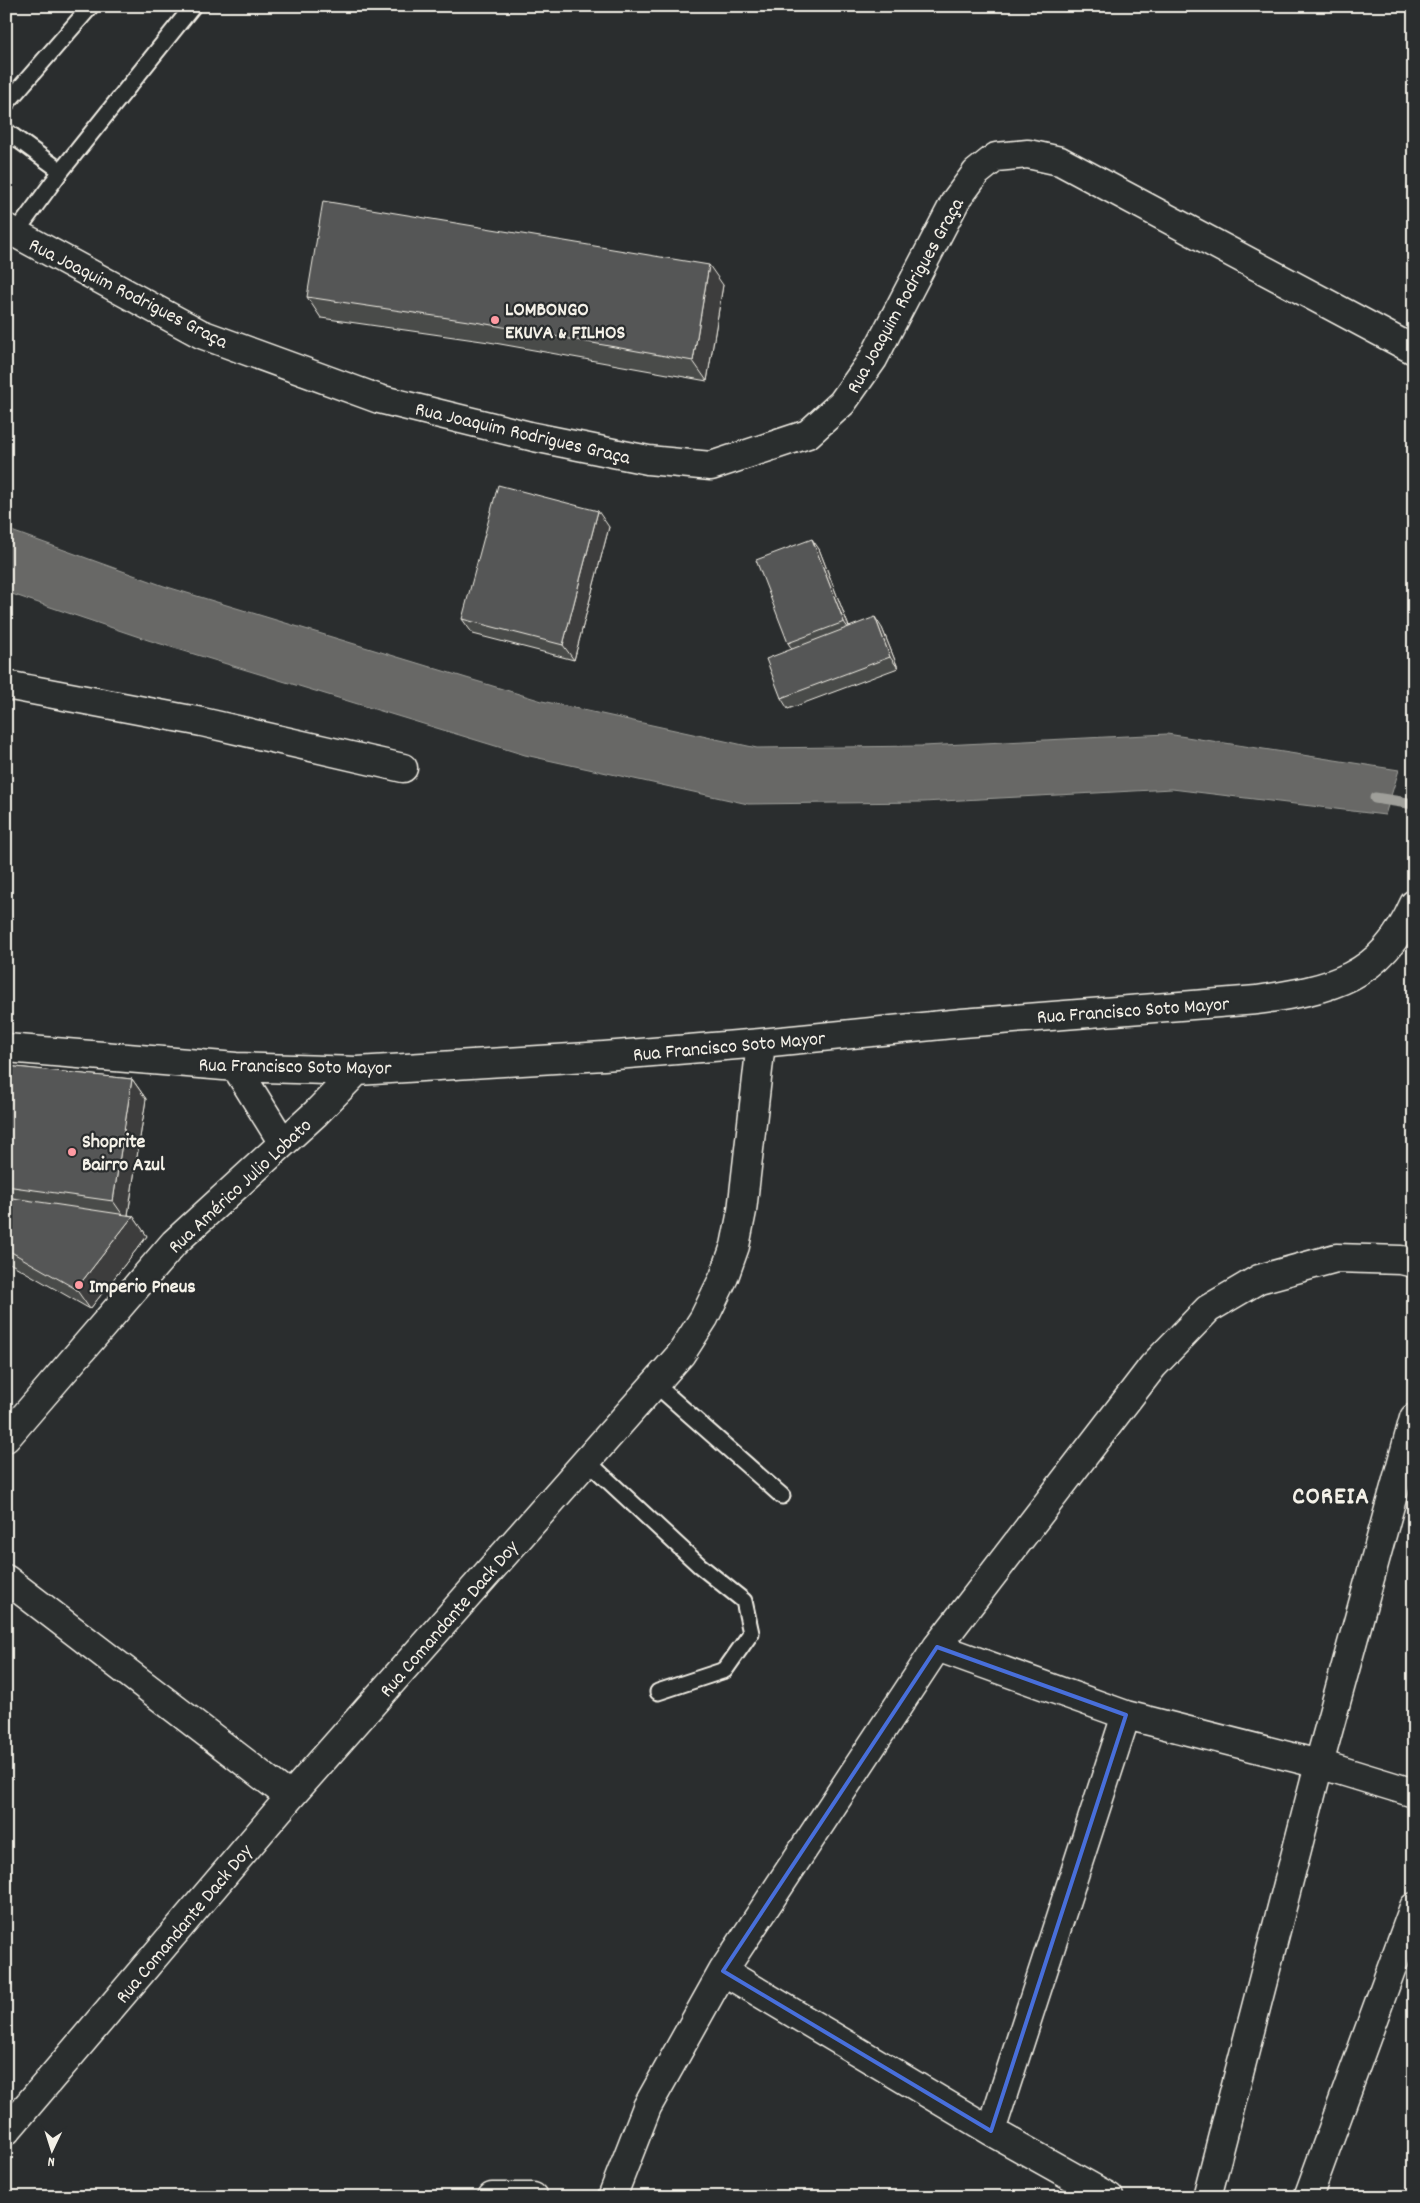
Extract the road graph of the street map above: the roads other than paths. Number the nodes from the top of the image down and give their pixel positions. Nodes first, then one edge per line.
1 (91, 6) edge
2 (193, 6) edge
3 (6, 104) edge
4 (6, 131) edge
5 (61, 171) junction
6 (10, 231) edge
7 (1414, 350) edge
8 (6, 685) edge
9 (403, 768) dead end
10 (1414, 904) edge
11 (761, 1044) junction
12 (6, 1048) edge
13 (236, 1067) junction
14 (357, 1071) junction
15 (283, 1144) junction
16 (1414, 1263) edge
17 (655, 1384) junction
18 (1414, 1418) edge
19 (6, 1438) edge
20 (587, 1461) junction
21 (782, 1496) dead end
22 (6, 1579) edge
23 (937, 1647) junction
24 (658, 1692) dead end
25 (1126, 1715) junction
26 (1319, 1764) junction
27 (1414, 1793) edge
28 (290, 1798) junction
29 (1414, 1907) edge
30 (723, 1971) junction
31 (6, 2131) edge
32 (991, 2131) junction
33 (492, 2197) edge
34 (533, 2197) edge
35 (612, 2197) edge
36 (1109, 2197) edge
37 (1207, 2197) edge
38 (1308, 2197) edge

1 - 3 lane
2 - 5 lane
4 - 5 lane
5 - 6 lane
6 - 7 street, Rua Joaquim Rodrigues Graça
8 - 9 street
10 - 11 street, Rua Francisco Soto Mayor
11 - 14 street, Rua Francisco Soto Mayor
11 - 17 street, Rua Comandante Dack Doy
12 - 13 street, Rua Francisco Soto Mayor
13 - 14 street, Rua Francisco Soto Mayor
13 - 15 street
14 - 15 street, Rua Américo Julio Lobato
15 - 19 street, Rua Américo Julio Lobato
16 - 23 street
17 - 20 street, Rua Comandante Dack Doy
17 - 21 lane
18 - 26 street
20 - 24 lane
20 - 28 street, Rua Comandante Dack Doy
22 - 28 street
23 - 25 street
23 - 30 street
25 - 26 street
25 - 32 street
26 - 27 street
26 - 37 street
28 - 31 street, Rua Comandante Dack Doy
29 - 38 street
30 - 32 street
30 - 35 street
32 - 36 street
33 - 34 street

